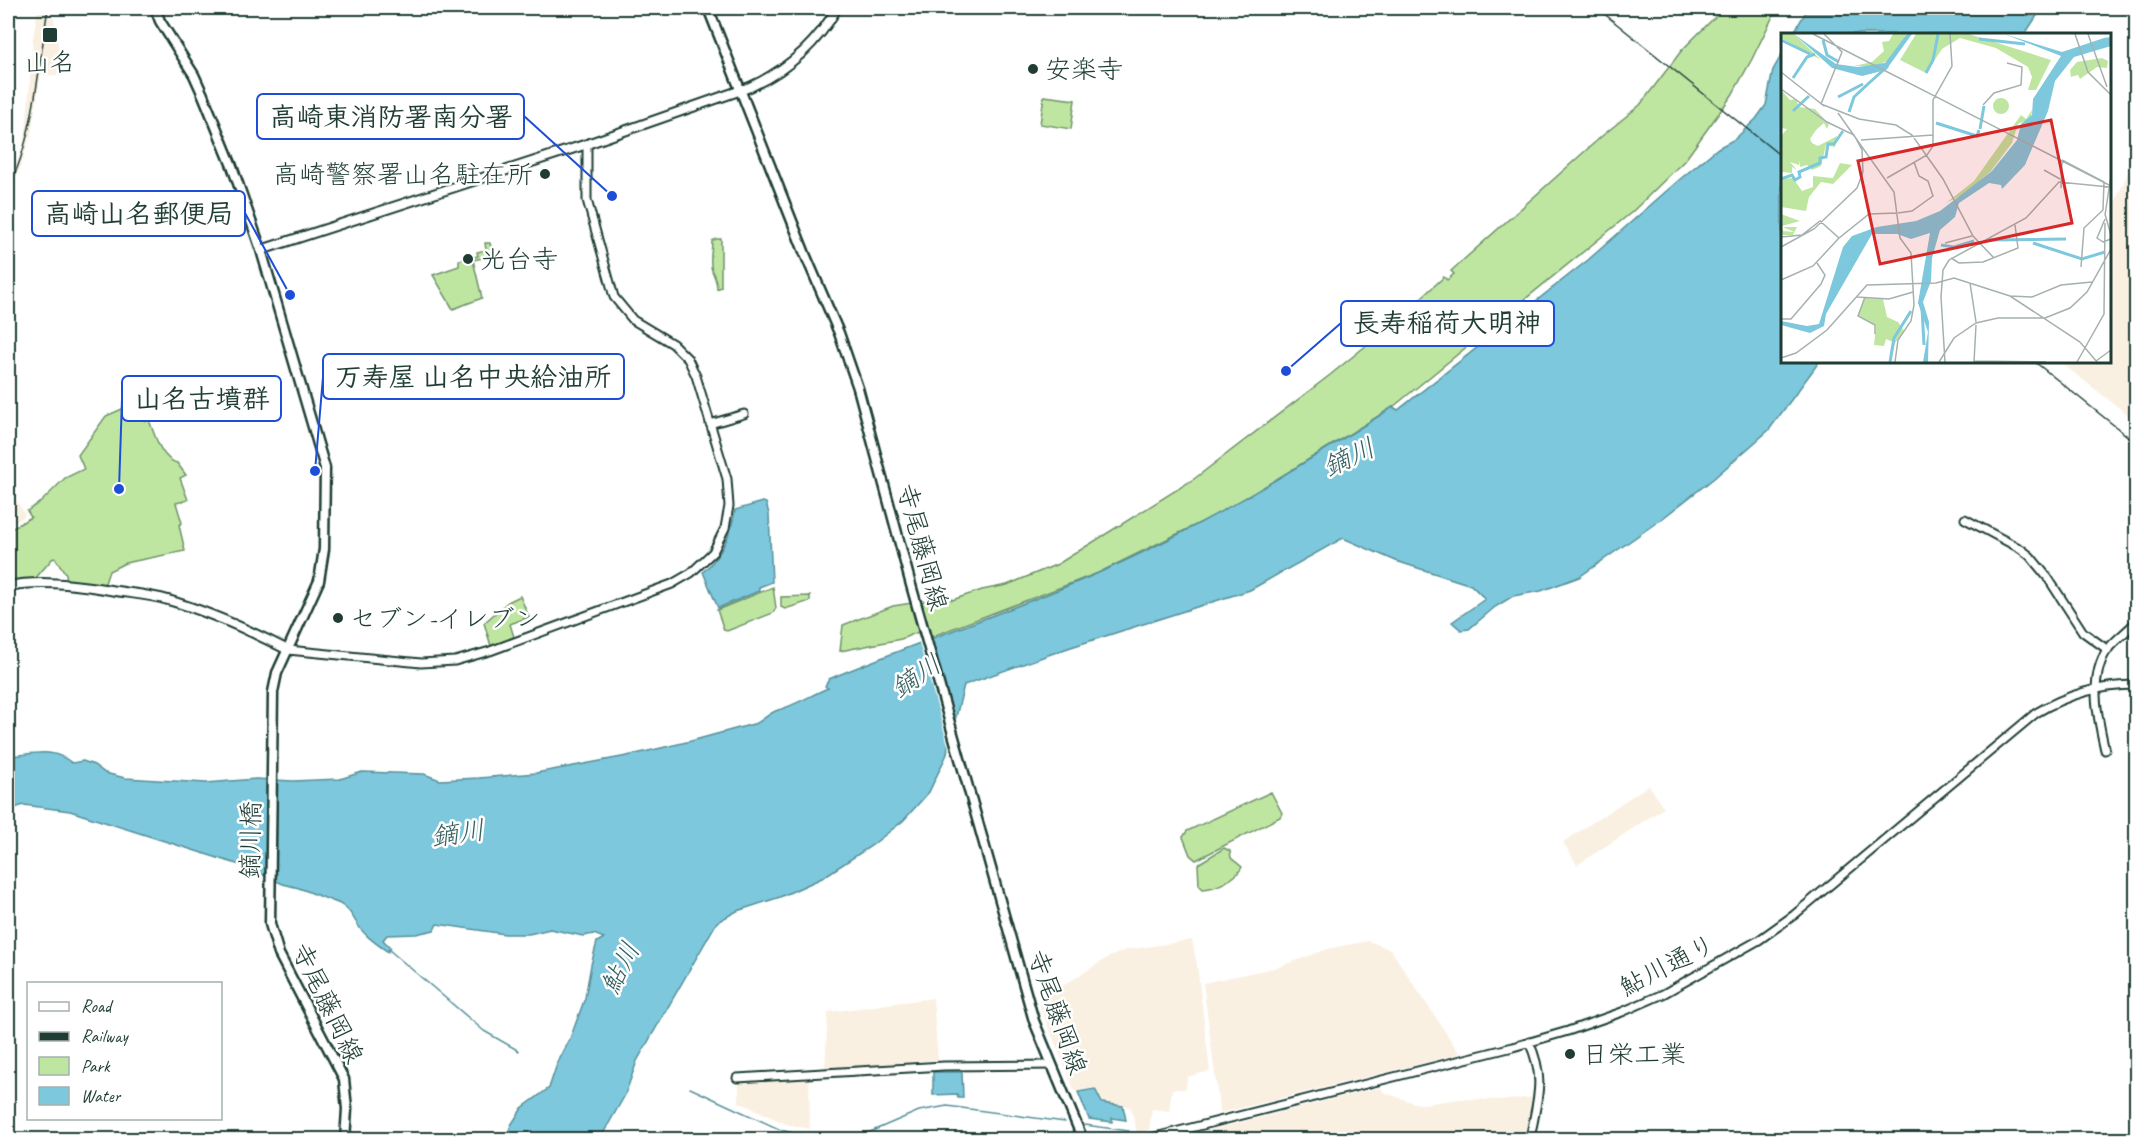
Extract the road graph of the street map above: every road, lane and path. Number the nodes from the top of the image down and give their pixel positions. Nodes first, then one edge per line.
1 (155, 8) edge
2 (708, 8) edge
3 (837, 8) edge
4 (742, 90) junction
5 (587, 144) junction
6 (261, 250) junction
7 (744, 414) dead end
8 (710, 424) junction
9 (1965, 519) dead end
10 (8, 586) edge
11 (2136, 619) edge
12 (288, 650) junction
13 (2108, 650) junction
14 (2136, 685) edge
15 (2096, 688) junction
16 (2105, 750) dead end
17 (270, 921) joint
18 (1528, 1042) junction
19 (1051, 1065) junction
20 (737, 1078) dead end
21 (345, 1140) edge
22 (1083, 1140) edge
23 (1143, 1140) edge
24 (1530, 1140) edge

1 - 6 main road
2 - 4 main road, 寺尾藤岡線
3 - 4 main road
4 - 5 main road
4 - 19 main road, 寺尾藤岡線
5 - 6 main road
5 - 8 street
6 - 12 main road
7 - 8 street
8 - 12 street
9 - 13 street
10 - 12 main road
11 - 13 street
12 - 17 main road, 鏑川橋
13 - 15 street
14 - 15 street, 鮎川通り
15 - 16 street
15 - 18 street, 鮎川通り
17 - 21 main road, 寺尾藤岡線
18 - 23 street, 鮎川通り
18 - 24 street
19 - 20 street
19 - 22 main road, 寺尾藤岡線

